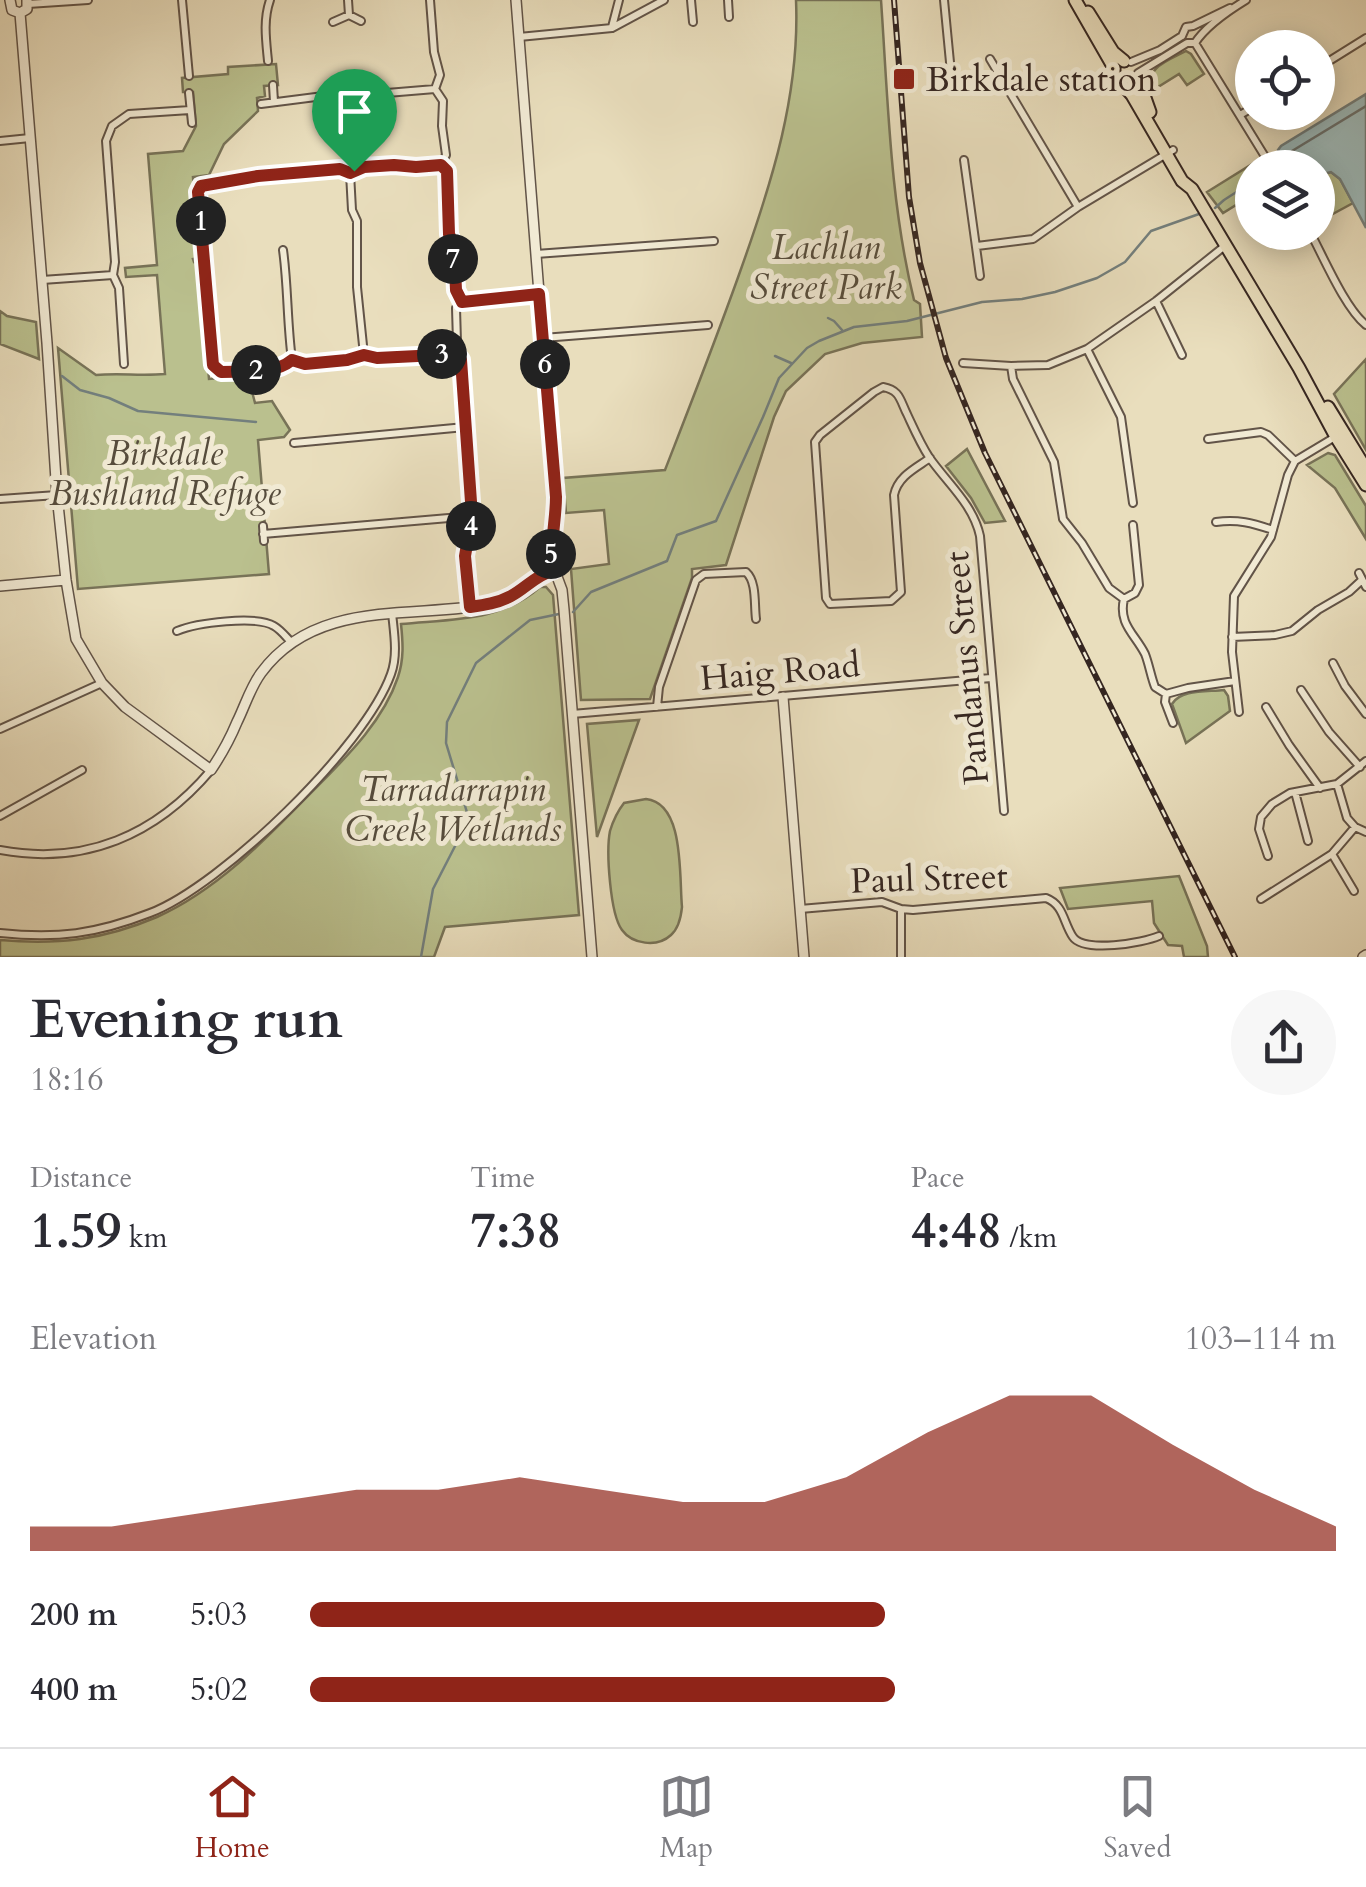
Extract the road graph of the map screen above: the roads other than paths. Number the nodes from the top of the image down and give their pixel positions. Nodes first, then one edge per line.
1 (88, 0) edge
2 (182, 0) edge
3 (270, 0) edge
4 (348, 0) edge
5 (430, 0) edge
6 (516, 0) edge
7 (619, 0) edge
8 (664, 0) edge
9 (691, 0) edge
10 (728, 0) edge
11 (944, 0) edge
12 (1246, 0) edge
13 (28, 2) edge
14 (1076, 2) edge
15 (7, 3) edge
16 (1236, 6) junction
17 (20, 13) junction
18 (350, 15) junction
19 (728, 17) dead end
20 (361, 21) dead end
21 (333, 22) dead end
22 (692, 22) dead end
23 (1193, 26) junction
24 (612, 28) junction
25 (519, 36) junction
26 (1366, 38) edge
27 (1191, 39) junction
28 (1335, 57) edge
29 (990, 59) dead end
30 (268, 60) dead end
31 (1129, 68) junction
32 (189, 76) dead end
33 (952, 82) dead end
34 (273, 85) dead end
35 (1125, 87) junction
36 (435, 89) junction
37 (189, 93) dead end
38 (274, 102) junction
39 (261, 104) dead end
40 (1235, 107) edge
41 (190, 110) junction
42 (192, 124) dead end
43 (30, 138) junction
44 (0, 141) edge
45 (1170, 152) junction
46 (964, 160) dead end
47 (441, 165) junction
48 (350, 173) junction
49 (1078, 206) junction
50 (714, 242) dead end
51 (1226, 245) junction
52 (976, 246) junction
53 (283, 250) dead end
54 (1320, 250) edge
55 (536, 254) junction
56 (113, 275) junction
57 (980, 276) dead end
58 (42, 280) junction
59 (539, 294) junction
60 (1156, 301) junction
61 (462, 302) junction
62 (708, 325) dead end
63 (1366, 325) edge
64 (542, 338) junction
65 (1087, 349) junction
66 (454, 350) junction
67 (364, 355) junction
68 (1182, 356) dead end
69 (292, 360) junction
70 (124, 364) dead end
71 (962, 364) dead end
72 (1012, 366) junction
73 (465, 426) junction
74 (1340, 435) junction
75 (1208, 439) dead end
76 (294, 443) dead end
77 (930, 458) junction
78 (1295, 461) junction
79 (1366, 469) edge
80 (1366, 485) edge
81 (57, 496) junction
82 (0, 499) edge
83 (1133, 504) dead end
84 (472, 516) junction
85 (1216, 522) dead end
86 (1133, 525) dead end
87 (1273, 530) junction
88 (263, 534) dead end
89 (554, 570) junction
90 (66, 580) junction
91 (1362, 580) edge
92 (0, 586) edge
93 (1124, 599) junction
94 (470, 607) junction
95 (392, 613) junction
96 (756, 619) dead end
97 (177, 631) dead end
98 (1232, 637) junction
99 (292, 643) junction
100 (1333, 663) dead end
101 (991, 678) junction
102 (1235, 681) junction
103 (102, 683) junction
104 (1300, 690) dead end
105 (1166, 694) junction
106 (783, 698) junction
107 (657, 707) junction
108 (1266, 707) dead end
109 (1239, 712) dead end
110 (572, 714) junction
111 (1366, 714) edge
112 (1173, 723) dead end
113 (0, 729) edge
114 (1363, 764) edge
115 (82, 770) dead end
116 (211, 770) junction
117 (1337, 784) junction
118 (1320, 788) junction
119 (1295, 792) junction
120 (1004, 811) dead end
121 (0, 816) edge
122 (1355, 828) junction
123 (1366, 832) edge
124 (1308, 841) dead end
125 (0, 850) edge
126 (1332, 854) junction
127 (1268, 856) dead end
128 (1354, 891) dead end
129 (1261, 898) dead end
130 (800, 908) junction
131 (901, 909) junction
132 (0, 932) edge
133 (1159, 936) dead end
134 (592, 957) edge
135 (804, 957) edge
136 (901, 957) edge

1 - 13 street
2 - 32 street
3 - 30 street
4 - 18 street
5 - 36 street
6 - 25 street
7 - 24 street
8 - 24 street
9 - 22 street
10 - 19 street
11 - 33 street
12 - 16 street
13 - 17 street
14 - 31 main road
15 - 17 street
16 - 23 street
16 - 27 street
17 - 43 street
18 - 20 street
18 - 21 street
23 - 27 street
23 - 27 street
24 - 25 street
25 - 55 street
26 - 28 street
27 - 31 street
27 - 31 street
27 - 40 street
29 - 49 street
31 - 35 main road
31 - 35 main road
31 - 45 main road
34 - 38 street
35 - 45 main road
36 - 38 street
36 - 47 street
37 - 41 street
38 - 39 street
41 - 42 street
41 - 56 street
43 - 44 street
43 - 58 street
45 - 49 street
45 - 51 main road
46 - 52 street
47 - 48 street
47 - 61 street
48 - 67 street
48 - 69 street
49 - 52 street
50 - 55 street
51 - 60 street
51 - 74 main road
52 - 57 street
53 - 69 street
54 - 63 street
55 - 59 street
56 - 58 street
56 - 70 street
58 - 81 street
59 - 61 street
59 - 64 street
60 - 65 street
60 - 68 street
61 - 66 street
62 - 64 street
64 - 89 street
65 - 72 street
65 - 83 street
66 - 67 street
66 - 73 street
67 - 69 street
71 - 72 street
72 - 93 street
73 - 76 street
73 - 84 street
74 - 78 street
74 - 79 main road
74 - 80 main road
75 - 78 street
77 - 77 street
77 - 101 street, Pandanus Street
78 - 87 street
81 - 82 street
81 - 90 street
84 - 88 street
84 - 94 street
85 - 87 street
86 - 93 street
87 - 98 street
89 - 94 street
89 - 110 street
90 - 92 street
90 - 103 street
91 - 98 street
93 - 105 street
94 - 95 street
95 - 99 street
95 - 132 street
96 - 107 street
97 - 99 street
98 - 102 street
99 - 116 street
100 - 111 street
101 - 106 street, Haig Road
101 - 120 street, Pandanus Street
102 - 105 street
102 - 109 street
103 - 113 street
103 - 116 street
104 - 114 street
105 - 112 street
106 - 107 street, Haig Road
106 - 130 street
107 - 110 street, Haig Road
108 - 118 street
110 - 134 street
114 - 117 street
115 - 121 street
116 - 125 street
117 - 118 street
117 - 122 street
118 - 119 street
119 - 124 street
119 - 127 street
122 - 123 street
122 - 126 street
126 - 128 street
126 - 129 street
130 - 131 street, Paul Street
130 - 135 street
131 - 133 street, Paul Street
131 - 136 street

